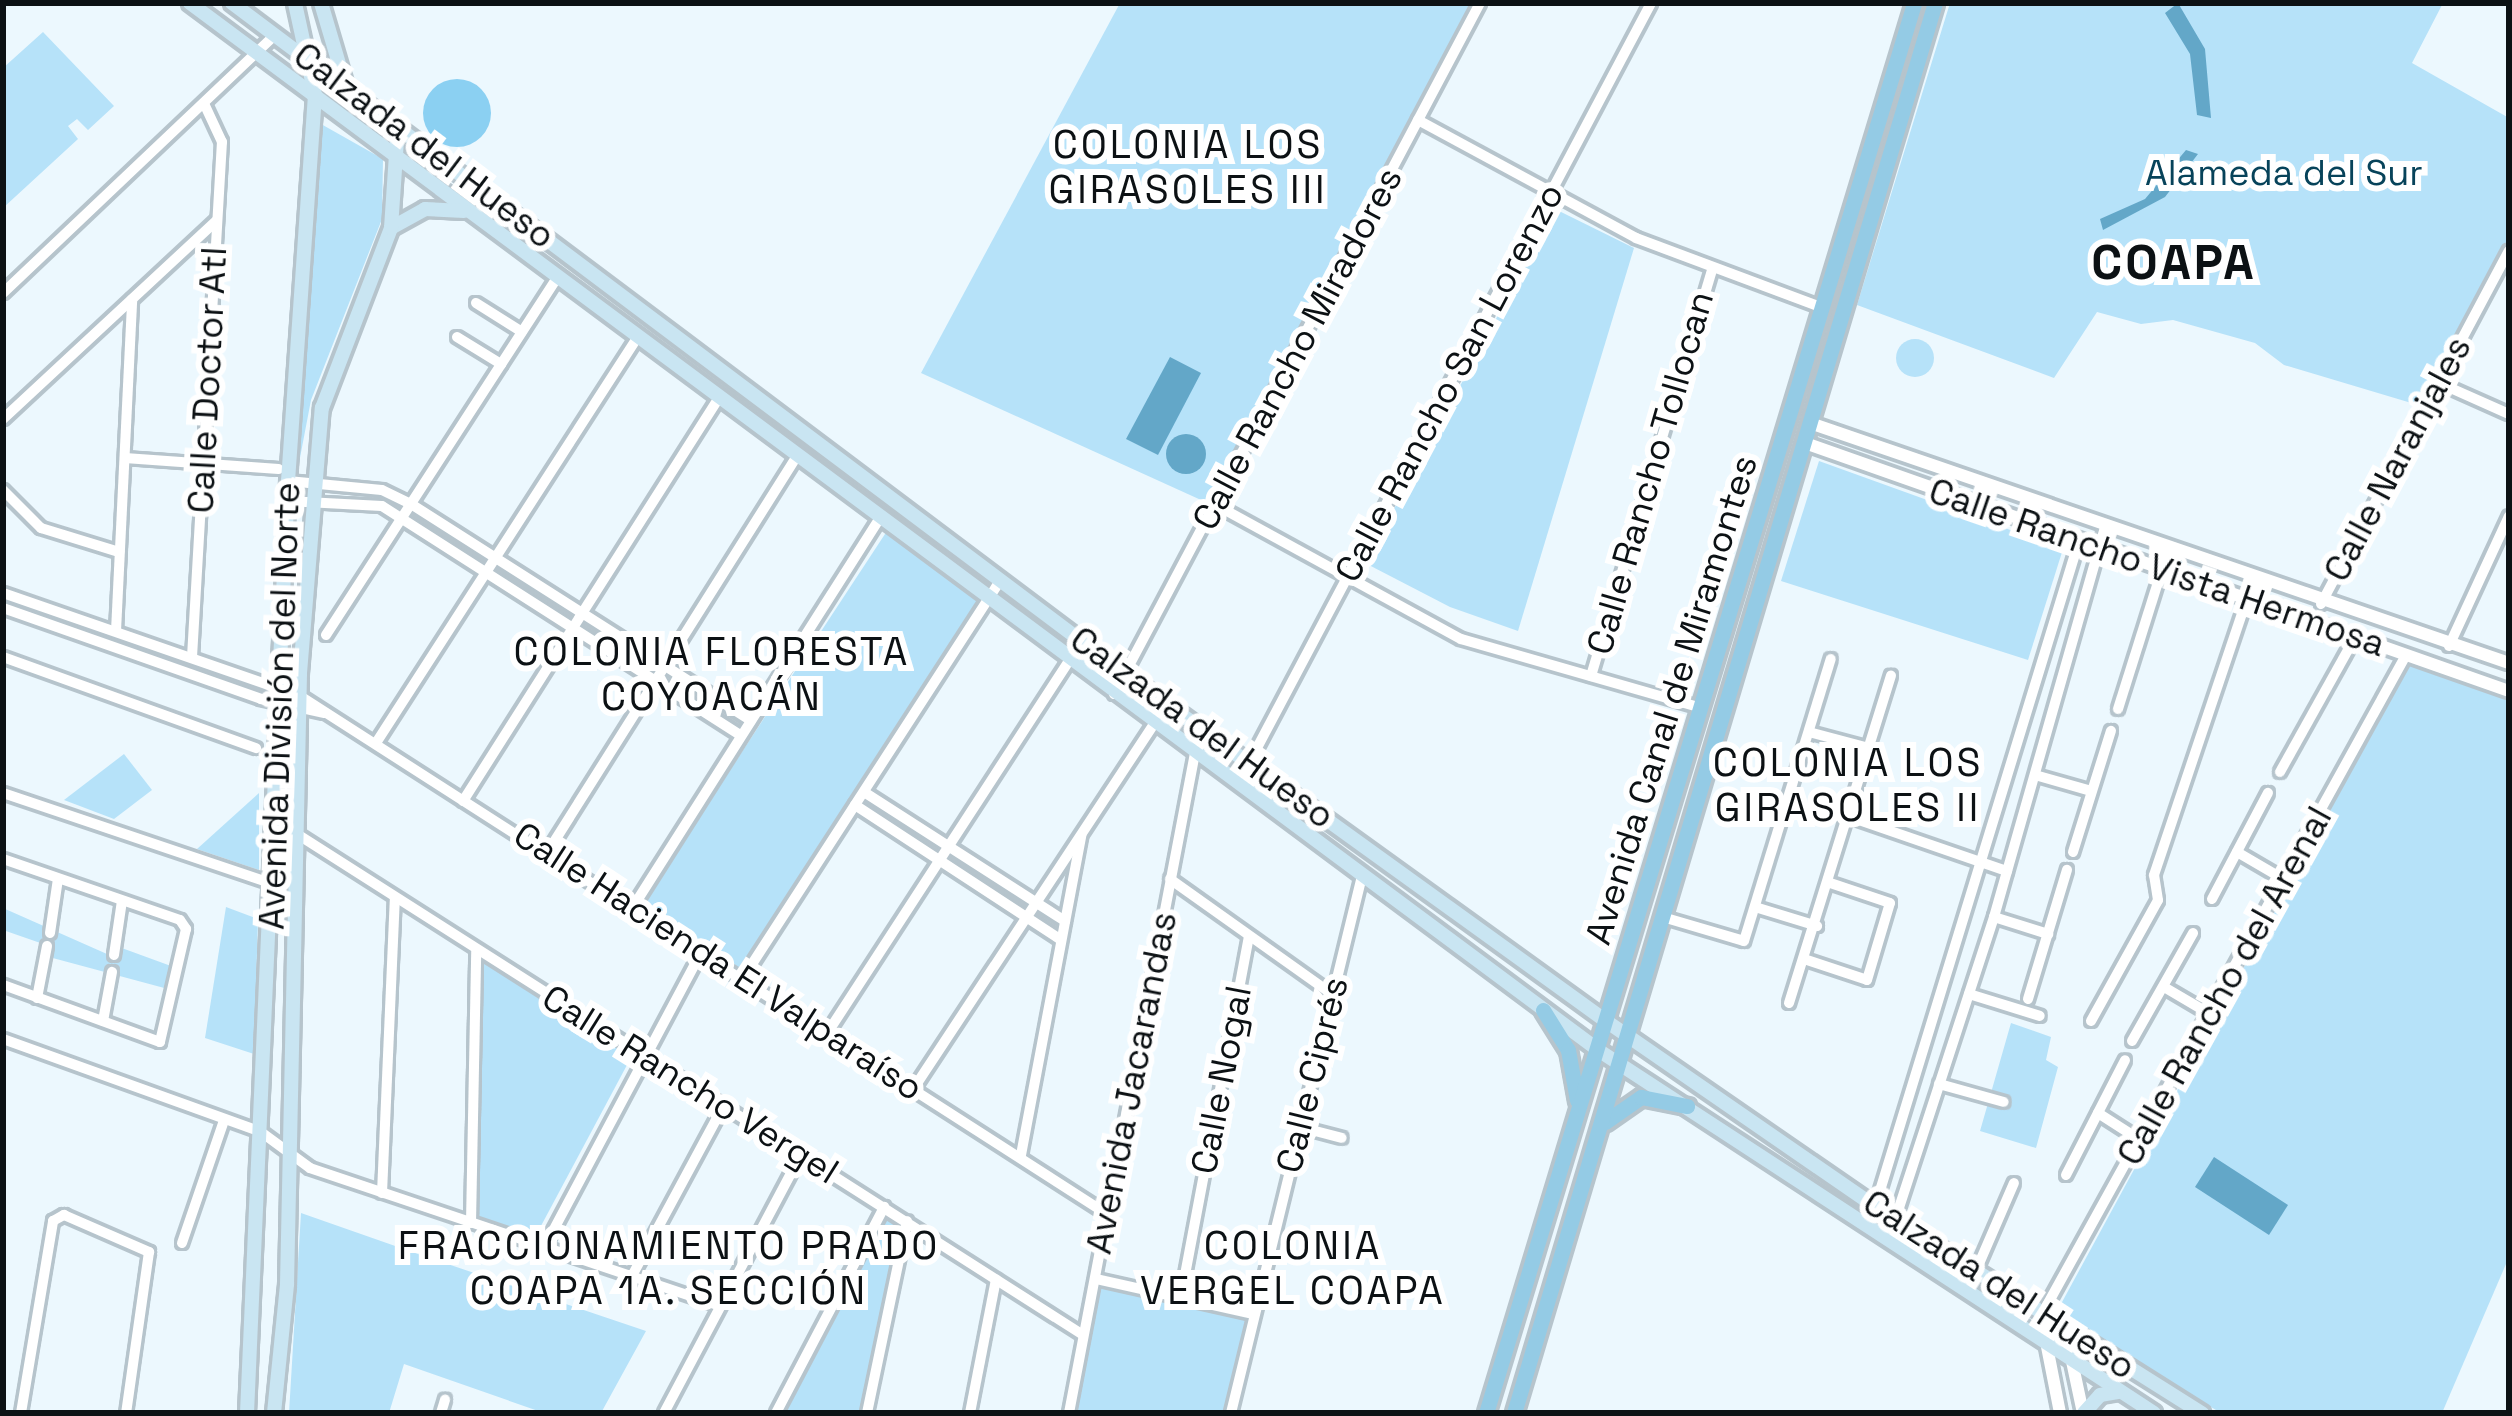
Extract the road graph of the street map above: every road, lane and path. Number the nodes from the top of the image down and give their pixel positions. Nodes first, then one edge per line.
1 (190, 3) edge
2 (232, 3) edge
3 (295, 3) edge
4 (321, 3) edge
5 (1480, 3) edge
6 (1652, 3) edge
7 (1915, 3) edge
8 (1935, 3) edge
9 (279, 38) junction
10 (263, 60) junction
11 (311, 60) junction
12 (344, 84) junction
13 (315, 95) junction
14 (205, 106) junction
15 (1418, 120) junction
16 (398, 125) junction
17 (398, 154) junction
18 (1551, 191) junction
19 (468, 213) junction
20 (217, 220) junction
21 (391, 228) junction
22 (2509, 251) edge
23 (1712, 269) junction
24 (556, 280) junction
25 (3, 293) edge
26 (132, 299) junction
27 (476, 303) dead end
28 (1820, 307) junction
29 (522, 332) junction
30 (457, 338) dead end
31 (637, 338) junction
32 (501, 364) junction
33 (2438, 382) junction
34 (719, 398) junction
35 (2509, 414) edge
36 (3, 419) edge
37 (1810, 423) junction
38 (1805, 443) junction
39 (798, 455) junction
40 (125, 458) junction
41 (203, 464) junction
42 (283, 475) junction
43 (315, 483) junction
44 (3, 490) edge
45 (287, 501) junction
46 (313, 503) junction
47 (410, 504) junction
48 (1216, 505) junction
49 (2509, 516) edge
50 (401, 518) junction
51 (880, 518) junction
52 (2105, 527) junction
53 (2079, 542) junction
54 (2100, 549) junction
55 (2168, 550) junction
56 (119, 552) junction
57 (496, 557) junction
58 (2161, 569) junction
59 (485, 574) junction
60 (1348, 576) junction
61 (1001, 580) junction
62 (3, 592) edge
63 (2247, 598) junction
64 (988, 599) junction
65 (2321, 604) junction
66 (3, 608) edge
67 (583, 613) junction
68 (572, 629) junction
69 (116, 631) junction
70 (326, 634) dead end
71 (2354, 638) junction
72 (157, 644) junction
73 (2449, 646) junction
74 (2406, 656) junction
75 (3, 657) edge
76 (192, 657) junction
77 (155, 659) junction
78 (1831, 659) dead end
79 (1069, 661) junction
80 (2509, 662) edge
81 (665, 666) junction
82 (1125, 674) junction
83 (1892, 675) dead end
84 (1591, 676) junction
85 (655, 682) junction
86 (2509, 691) edge
87 (1114, 694) junction
88 (279, 697) junction
89 (300, 703) junction
90 (2032, 704) junction
91 (1701, 708) junction
92 (2118, 709) dead end
93 (2053, 711) junction
94 (751, 722) junction
95 (1155, 722) junction
96 (2111, 731) dead end
97 (1809, 732) junction
98 (742, 736) junction
99 (376, 743) junction
100 (256, 748) dead end
101 (1869, 748) junction
102 (1195, 753) junction
103 (1249, 763) junction
104 (2280, 772) dead end
105 (2035, 775) junction
106 (865, 791) junction
107 (2091, 791) junction
108 (3, 793) edge
109 (2268, 793) dead end
110 (464, 801) junction
111 (855, 805) junction
112 (1850, 817) junction
113 (1083, 826) junction
114 (297, 834) junction
115 (948, 847) junction
116 (2073, 852) dead end
117 (2237, 852) junction
118 (547, 853) junction
119 (3, 860) edge
120 (939, 860) junction
121 (1984, 864) junction
122 (2067, 870) dead end
123 (2007, 871) junction
124 (1362, 876) junction
125 (58, 879) junction
126 (1170, 879) junction
127 (2285, 880) junction
128 (273, 884) junction
129 (1830, 884) junction
130 (2212, 898) dead end
131 (395, 899) junction
132 (122, 901) junction
133 (1033, 901) junction
134 (633, 907) junction
135 (1755, 907) junction
136 (1023, 915) junction
137 (1994, 917) junction
138 (1666, 918) junction
139 (1065, 921) junction
140 (1816, 926) junction
141 (2193, 933) dead end
142 (2048, 934) junction
143 (1249, 936) junction
144 (1060, 940) junction
145 (476, 952) junction
146 (701, 952) junction
147 (114, 955) dead end
148 (1804, 959) junction
149 (112, 971) dead end
150 (743, 978) junction
151 (3, 985) edge
152 (2164, 987) junction
153 (1969, 994) junction
154 (1333, 995) junction
155 (38, 998) junction
156 (2028, 999) dead end
157 (1790, 1003) dead end
158 (1543, 1010) junction
159 (2210, 1014) junction
160 (2040, 1016) dead end
161 (1606, 1021) junction
162 (2091, 1021) dead end
163 (103, 1022) junction
164 (828, 1032) junction
165 (1630, 1037) junction
166 (3, 1039) edge
167 (1929, 1041) junction
168 (2132, 1041) dead end
169 (1951, 1049) junction
170 (1598, 1050) junction
171 (645, 1055) junction
172 (2125, 1060) dead end
173 (1620, 1065) junction
174 (1940, 1084) junction
175 (914, 1088) junction
176 (2004, 1102) dead end
177 (724, 1105) junction
178 (1687, 1106) junction
179 (2098, 1113) junction
180 (224, 1120) junction
181 (1300, 1127) junction
182 (1600, 1130) junction
183 (261, 1132) junction
184 (1572, 1134) junction
185 (1342, 1138) dead end
186 (2140, 1140) junction
187 (801, 1154) junction
188 (1021, 1155) junction
189 (290, 1160) junction
190 (2066, 1175) dead end
191 (2014, 1183) dead end
192 (382, 1193) junction
193 (884, 1207) junction
194 (1876, 1207) junction
195 (1107, 1214) junction
196 (1894, 1220) junction
197 (907, 1221) junction
198 (471, 1222) junction
199 (182, 1243) dead end
200 (545, 1246) junction
201 (1975, 1273) junction
202 (633, 1274) junction
203 (996, 1279) junction
204 (1096, 1279) junction
205 (1181, 1296) junction
206 (719, 1306) junction
207 (1253, 1313) junction
208 (2042, 1316) junction
209 (2066, 1333) junction
210 (1083, 1335) junction
211 (2046, 1348) junction
212 (2073, 1364) junction
213 (251, 1390) junction
214 (2126, 1394) junction
215 (277, 1396) junction
216 (666, 1410) edge
217 (21, 1413) edge
218 (126, 1413) edge
219 (250, 1413) edge
220 (270, 1413) edge
221 (680, 1413) edge
222 (776, 1413) edge
223 (867, 1413) edge
224 (970, 1413) edge
225 (1069, 1413) edge
226 (1231, 1413) edge
227 (1486, 1413) edge
228 (1514, 1413) edge
229 (2060, 1413) edge
230 (2084, 1413) edge
231 (2154, 1413) edge
232 (2202, 1413) edge

1 - 10 main road, Calzada del Hueso
2 - 9 main road, Calzada del Hueso
3 - 11 main road, Avenida División del Norte
4 - 12 main road
5 - 15 street, Calle Rancho Miradores
6 - 18 street, Calle Rancho San Lorenzo
7 - 28 main road, Avenida Canal de Miramontes
8 - 37 main road, Avenida Canal de Miramontes
9 - 10 street
9 - 11 main road, Calzada del Hueso
10 - 13 main road, Calzada del Hueso
10 - 14 street
11 - 12 main road, Calzada del Hueso
11 - 13 main road, Avenida División del Norte
12 - 16 main road, Calzada del Hueso
13 - 17 main road, Calzada del Hueso
13 - 42 main road, Avenida División del Norte
14 - 20 street, Calle Doctor Atl
14 - 25 street
15 - 18 street
15 - 48 street, Calle Rancho Miradores
16 - 17 main road, Avenida División del Norte
16 - 61 main road, Calzada del Hueso
17 - 19 main road, Calzada del Hueso
17 - 21 main road, Avenida División del Norte
18 - 23 street
18 - 60 street, Calle Rancho San Lorenzo
19 - 21 main road
19 - 24 main road, Calzada del Hueso
20 - 26 street
20 - 41 street, Calle Doctor Atl
21 - 43 main road, Avenida División del Norte
22 - 33 street, Calle Naranjales
23 - 28 street
23 - 84 street, Calle Rancho Tollocan
24 - 29 street
24 - 31 main road, Calzada del Hueso
26 - 36 street
26 - 40 street
27 - 29 street
28 - 91 main road, Avenida Canal de Miramontes
29 - 32 street
30 - 32 street
31 - 34 main road, Calzada del Hueso
31 - 57 street
32 - 47 street
33 - 35 street
33 - 65 street, Calle Naranjales
34 - 39 main road, Calzada del Hueso
34 - 67 street
37 - 38 main road, Avenida Canal de Miramontes
37 - 52 street, Calle Rancho Vista Hermosa
38 - 53 street, Calle Rancho Vista Hermosa
38 - 138 main road, Avenida Canal de Miramontes
39 - 51 main road, Calzada del Hueso
39 - 81 street
40 - 41 street
40 - 56 street
41 - 42 street
41 - 76 street, Calle Doctor Atl
42 - 43 street
42 - 45 main road, Avenida División del Norte
43 - 46 main road, Avenida División del Norte
43 - 47 street
44 - 56 street
45 - 46 street
45 - 88 main road, Avenida División del Norte
46 - 50 street
46 - 89 main road, Avenida División del Norte
47 - 50 street
47 - 57 street
48 - 60 street
48 - 82 street, Calle Rancho Miradores
49 - 73 street
50 - 59 street
50 - 70 street
51 - 64 main road, Calzada del Hueso
51 - 94 street
52 - 54 street
52 - 55 street, Calle Rancho Vista Hermosa
53 - 54 street, Calle Rancho Vista Hermosa
53 - 90 street
54 - 58 street, Calle Rancho Vista Hermosa
54 - 93 street
55 - 58 street
55 - 65 street, Calle Rancho Vista Hermosa
56 - 69 street
57 - 59 street
57 - 67 street
58 - 63 street, Calle Rancho Vista Hermosa
58 - 92 street
59 - 68 street
59 - 99 street
60 - 84 street
60 - 103 street, Calle Rancho San Lorenzo
61 - 64 street
61 - 82 main road, Calzada del Hueso
62 - 69 street
63 - 71 street, Calle Rancho Vista Hermosa
63 - 162 street
64 - 79 main road, Calzada del Hueso
64 - 106 street
65 - 73 street, Calle Rancho Vista Hermosa
66 - 77 street
67 - 68 street
67 - 81 street
68 - 85 street
68 - 110 street
69 - 72 street
71 - 74 street, Calle Rancho Vista Hermosa
71 - 104 street
72 - 76 street
72 - 77 street
73 - 80 street, Calle Rancho Vista Hermosa
74 - 86 street, Calle Rancho Vista Hermosa
74 - 127 street, Calle Rancho del Arenal
75 - 100 street
76 - 88 street
77 - 88 street
78 - 97 street
79 - 87 main road, Calzada del Hueso
79 - 115 street
81 - 85 street
81 - 94 street
82 - 87 street, Calle Rancho Miradores
82 - 103 main road, Calzada del Hueso
83 - 101 street
84 - 91 street
85 - 98 street
85 - 118 street
87 - 95 main road, Calzada del Hueso
88 - 89 street, Calle Hacienda El Valparaíso
88 - 128 main road, Avenida División del Norte
89 - 99 street, Calle Hacienda El Valparaíso
89 - 114 main road, Avenida División del Norte
90 - 93 street
90 - 121 street
91 - 161 main road, Avenida Canal de Miramontes
93 - 105 street
94 - 98 street
95 - 102 main road, Calzada del Hueso
95 - 113 street
96 - 107 street
97 - 101 street
97 - 135 street
98 - 134 street
99 - 110 street, Calle Hacienda El Valparaíso
101 - 112 street
102 - 124 main road, Calzada del Hueso
102 - 126 street, Avenida Jacarandas
103 - 161 main road, Calzada del Hueso
105 - 107 street
105 - 123 street
106 - 111 street
106 - 115 street
107 - 116 street
108 - 128 street
109 - 117 street
110 - 118 street, Calle Hacienda El Valparaíso
111 - 120 street
111 - 150 street
112 - 121 street
112 - 129 street
113 - 133 street
113 - 139 street
114 - 131 street, Calle Rancho Vergel
114 - 189 main road, Avenida División del Norte
115 - 120 street
115 - 133 street
117 - 127 street
117 - 130 street
118 - 134 street, Calle Hacienda El Valparaíso
119 - 125 street
120 - 136 street
120 - 164 street
121 - 123 street
121 - 167 street
122 - 142 street
123 - 137 street
124 - 154 street, Calle Ciprés
124 - 158 main road, Calzada del Hueso
125 - 132 street
125 - 155 street
126 - 143 street
126 - 195 street, Avenida Jacarandas
127 - 159 street, Calle Rancho del Arenal
128 - 183 main road, Avenida División del Norte
129 - 140 street
129 - 148 street
131 - 145 street, Calle Rancho Vergel
131 - 192 street
132 - 147 street
132 - 163 street
133 - 136 street
133 - 139 street
134 - 146 street, Calle Hacienda El Valparaíso
135 - 138 street
135 - 140 street
136 - 144 street
136 - 175 street
137 - 142 street
137 - 153 street
138 - 165 main road, Avenida Canal de Miramontes
139 - 144 street
140 - 148 street
141 - 152 street
142 - 156 street
143 - 154 street
143 - 205 street, Calle Nogal
144 - 188 street
145 - 171 street, Calle Rancho Vergel
145 - 198 street
146 - 150 street, Calle Hacienda El Valparaíso
146 - 171 street
148 - 157 street
149 - 163 street
150 - 164 street, Calle Hacienda El Valparaíso
151 - 155 street
152 - 159 street
152 - 168 street
153 - 160 street
153 - 169 street
154 - 181 street, Calle Ciprés
155 - 163 street
158 - 170 main road, Calzada del Hueso
158 - 184 main road
159 - 186 street, Calle Rancho del Arenal
161 - 165 main road, Calzada del Hueso
161 - 170 main road, Avenida Canal de Miramontes
164 - 175 street, Calle Hacienda El Valparaíso
165 - 173 main road, Avenida Canal de Miramontes
165 - 194 main road, Calzada del Hueso
166 - 180 street
167 - 169 street
167 - 194 street
169 - 174 street
170 - 173 main road, Calzada del Hueso
170 - 184 main road, Avenida Canal de Miramontes
171 - 177 street, Calle Rancho Vergel
171 - 200 street
172 - 179 street
173 - 178 main road, Calzada del Hueso
173 - 182 main road, Avenida Canal de Miramontes
174 - 176 street
174 - 196 street
175 - 188 street, Calle Hacienda El Valparaíso
177 - 187 street, Calle Rancho Vergel
177 - 202 street
178 - 182 main road
178 - 211 main road, Calzada del Hueso
179 - 186 street
179 - 190 street
180 - 183 street
180 - 199 street
181 - 185 street
181 - 207 street, Calle Ciprés
182 - 228 main road, Avenida Canal de Miramontes
183 - 189 street
183 - 213 main road, Avenida División del Norte
184 - 227 main road, Avenida Canal de Miramontes
186 - 208 street, Calle Rancho del Arenal
187 - 193 street, Calle Rancho Vergel
187 - 206 street
188 - 195 street, Calle Hacienda El Valparaíso
189 - 192 street
189 - 215 main road, Avenida División del Norte
191 - 201 street
192 - 198 street
193 - 197 street, Calle Rancho Vergel
193 - 222 street
194 - 196 main road, Calzada del Hueso
195 - 204 street, Avenida Jacarandas
196 - 201 main road, Calzada del Hueso
197 - 203 street, Calle Rancho Vergel
197 - 223 street
198 - 200 street
200 - 202 street
201 - 208 main road, Calzada del Hueso
202 - 206 street
203 - 210 street, Calle Rancho Vergel
203 - 224 street
204 - 205 street
204 - 210 street, Avenida Jacarandas
205 - 207 street
206 - 216 street
207 - 226 street, Calle Ciprés
208 - 209 main road, Calzada del Hueso
208 - 211 street
209 - 212 street
209 - 232 main road, Calzada del Hueso
210 - 225 street, Avenida Jacarandas
211 - 212 main road, Calzada del Hueso
211 - 229 street
212 - 214 main road, Calzada del Hueso
212 - 230 street
213 - 215 main road
213 - 219 main road, Avenida División del Norte
214 - 230 main road
214 - 231 main road, Calzada del Hueso
215 - 220 main road, Avenida División del Norte
216 - 221 street
217 - 218 street
219 - 220 main road

